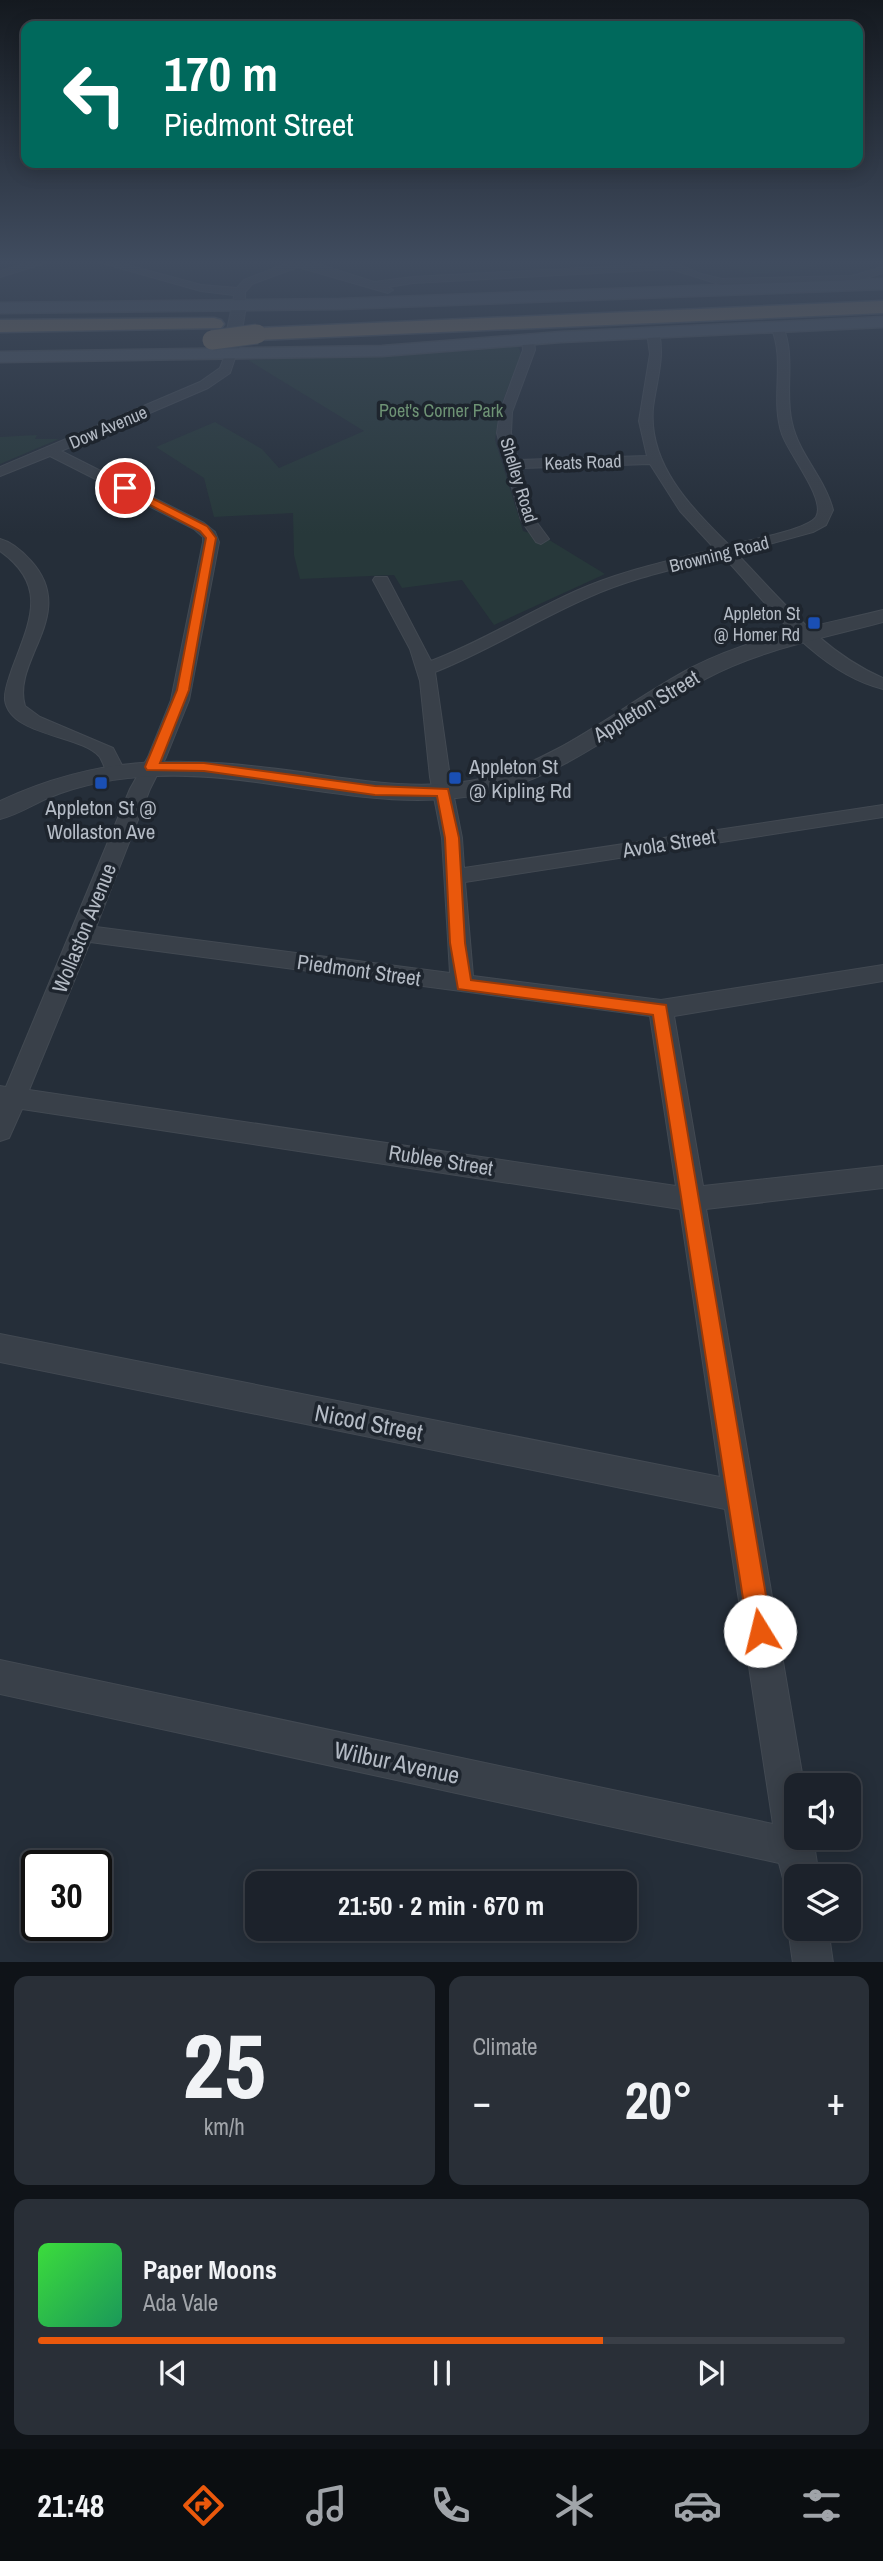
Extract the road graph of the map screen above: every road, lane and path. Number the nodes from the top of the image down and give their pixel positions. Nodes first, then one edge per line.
1 (231, 351) edge
2 (366, 351) edge
3 (529, 351) edge
4 (655, 351) edge
5 (783, 351) edge
6 (230, 355) junction
7 (0, 357) edge
8 (51, 451) junction
9 (655, 460) junction
10 (511, 464) junction
11 (0, 472) edge
12 (541, 539) dead end
13 (0, 544) edge
14 (727, 552) junction
15 (381, 580) dead end
16 (883, 615) edge
17 (806, 636) junction
18 (426, 669) junction
19 (883, 684) edge
20 (151, 767) junction
21 (115, 771) junction
22 (443, 792) junction
23 (0, 811) edge
24 (883, 811) edge
25 (455, 876) junction
26 (83, 933) junction
27 (883, 973) edge
28 (463, 985) junction
29 (661, 1009) junction
30 (7, 1097) edge
31 (0, 1131) edge
32 (883, 1177) edge
33 (691, 1199) junction
34 (0, 1348) edge
35 (738, 1496) junction
36 (0, 1677) edge
37 (797, 1862) edge
38 (810, 1941) edge
39 (813, 1962) edge

1 - 6 street, Dow Avenue
2 - 6 main road
3 - 10 street, Shelley Road
4 - 9 street
5 - 14 street, Browning Road
6 - 7 main road
6 - 8 street, Dow Avenue
8 - 11 street, Dow Avenue
8 - 20 street, Wollaston Avenue
9 - 10 street, Keats Road
9 - 14 street
10 - 12 street, Shelley Road
13 - 21 street
14 - 17 street
14 - 18 street, Browning Road
15 - 18 street
16 - 17 street, Appleton Street
17 - 19 street
17 - 22 street, Appleton Street
18 - 22 street
20 - 21 street, Appleton Street
20 - 22 street, Appleton Street
20 - 26 street, Wollaston Avenue
21 - 23 street, Appleton Street
22 - 25 street
24 - 25 street, Avola Street
25 - 28 street
26 - 28 street, Piedmont Street
26 - 30 street, Wollaston Avenue
27 - 29 street, Piedmont Street
28 - 29 street, Piedmont Street
29 - 33 street
30 - 31 street, Wollaston Avenue
30 - 33 street, Rublee Street
32 - 33 street, Rublee Street
33 - 35 street
34 - 35 street, Nicod Street
35 - 37 street
36 - 37 street, Wilbur Avenue
38 - 39 street

